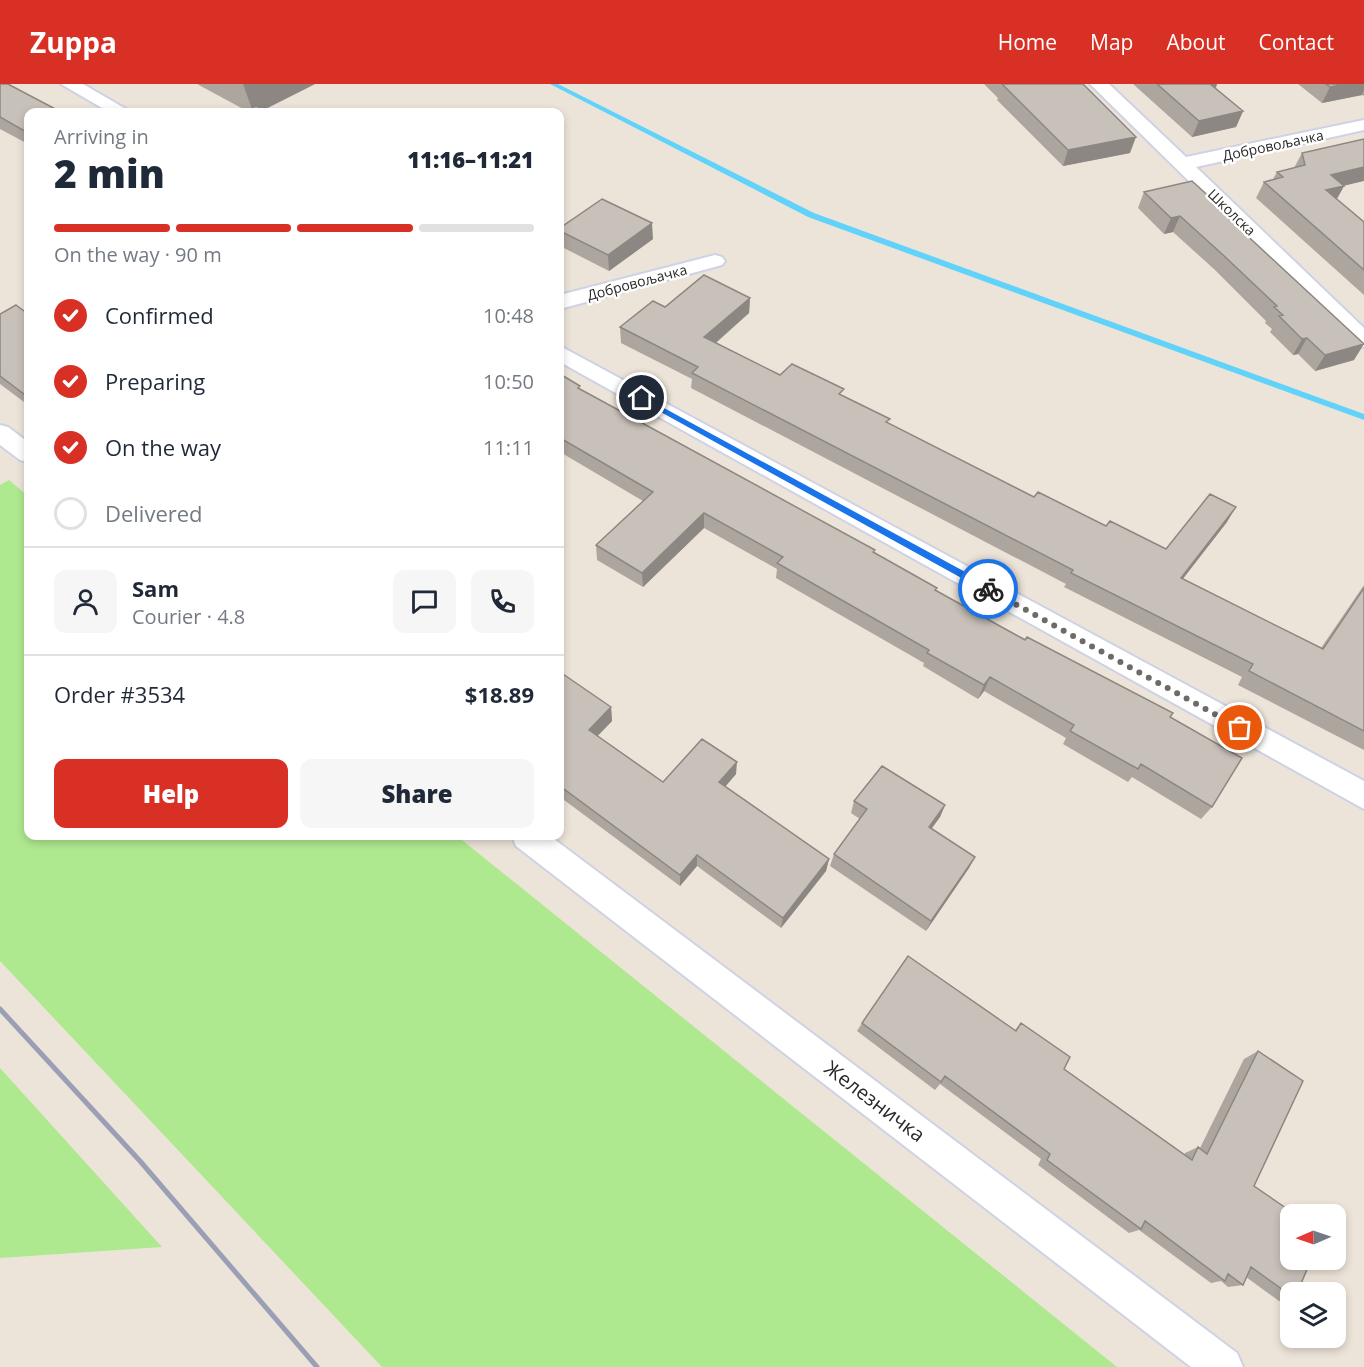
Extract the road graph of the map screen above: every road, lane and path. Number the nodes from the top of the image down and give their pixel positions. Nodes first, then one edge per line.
1 (70, 84) edge
2 (1099, 84) edge
3 (115, 108) edge
4 (1364, 125) edge
5 (1182, 164) junction
6 (715, 261) dead end
7 (564, 301) edge
8 (1364, 340) edge
9 (564, 355) edge
10 (0, 432) edge
11 (24, 451) edge
12 (1364, 796) edge
13 (532, 840) edge
14 (1223, 1367) edge

1 - 3 street
2 - 5 street, Школска
4 - 5 street, Добровољачка
5 - 8 street, Школска
6 - 7 street, Добровољачка
9 - 12 street
10 - 11 street
13 - 14 street, Железничка

